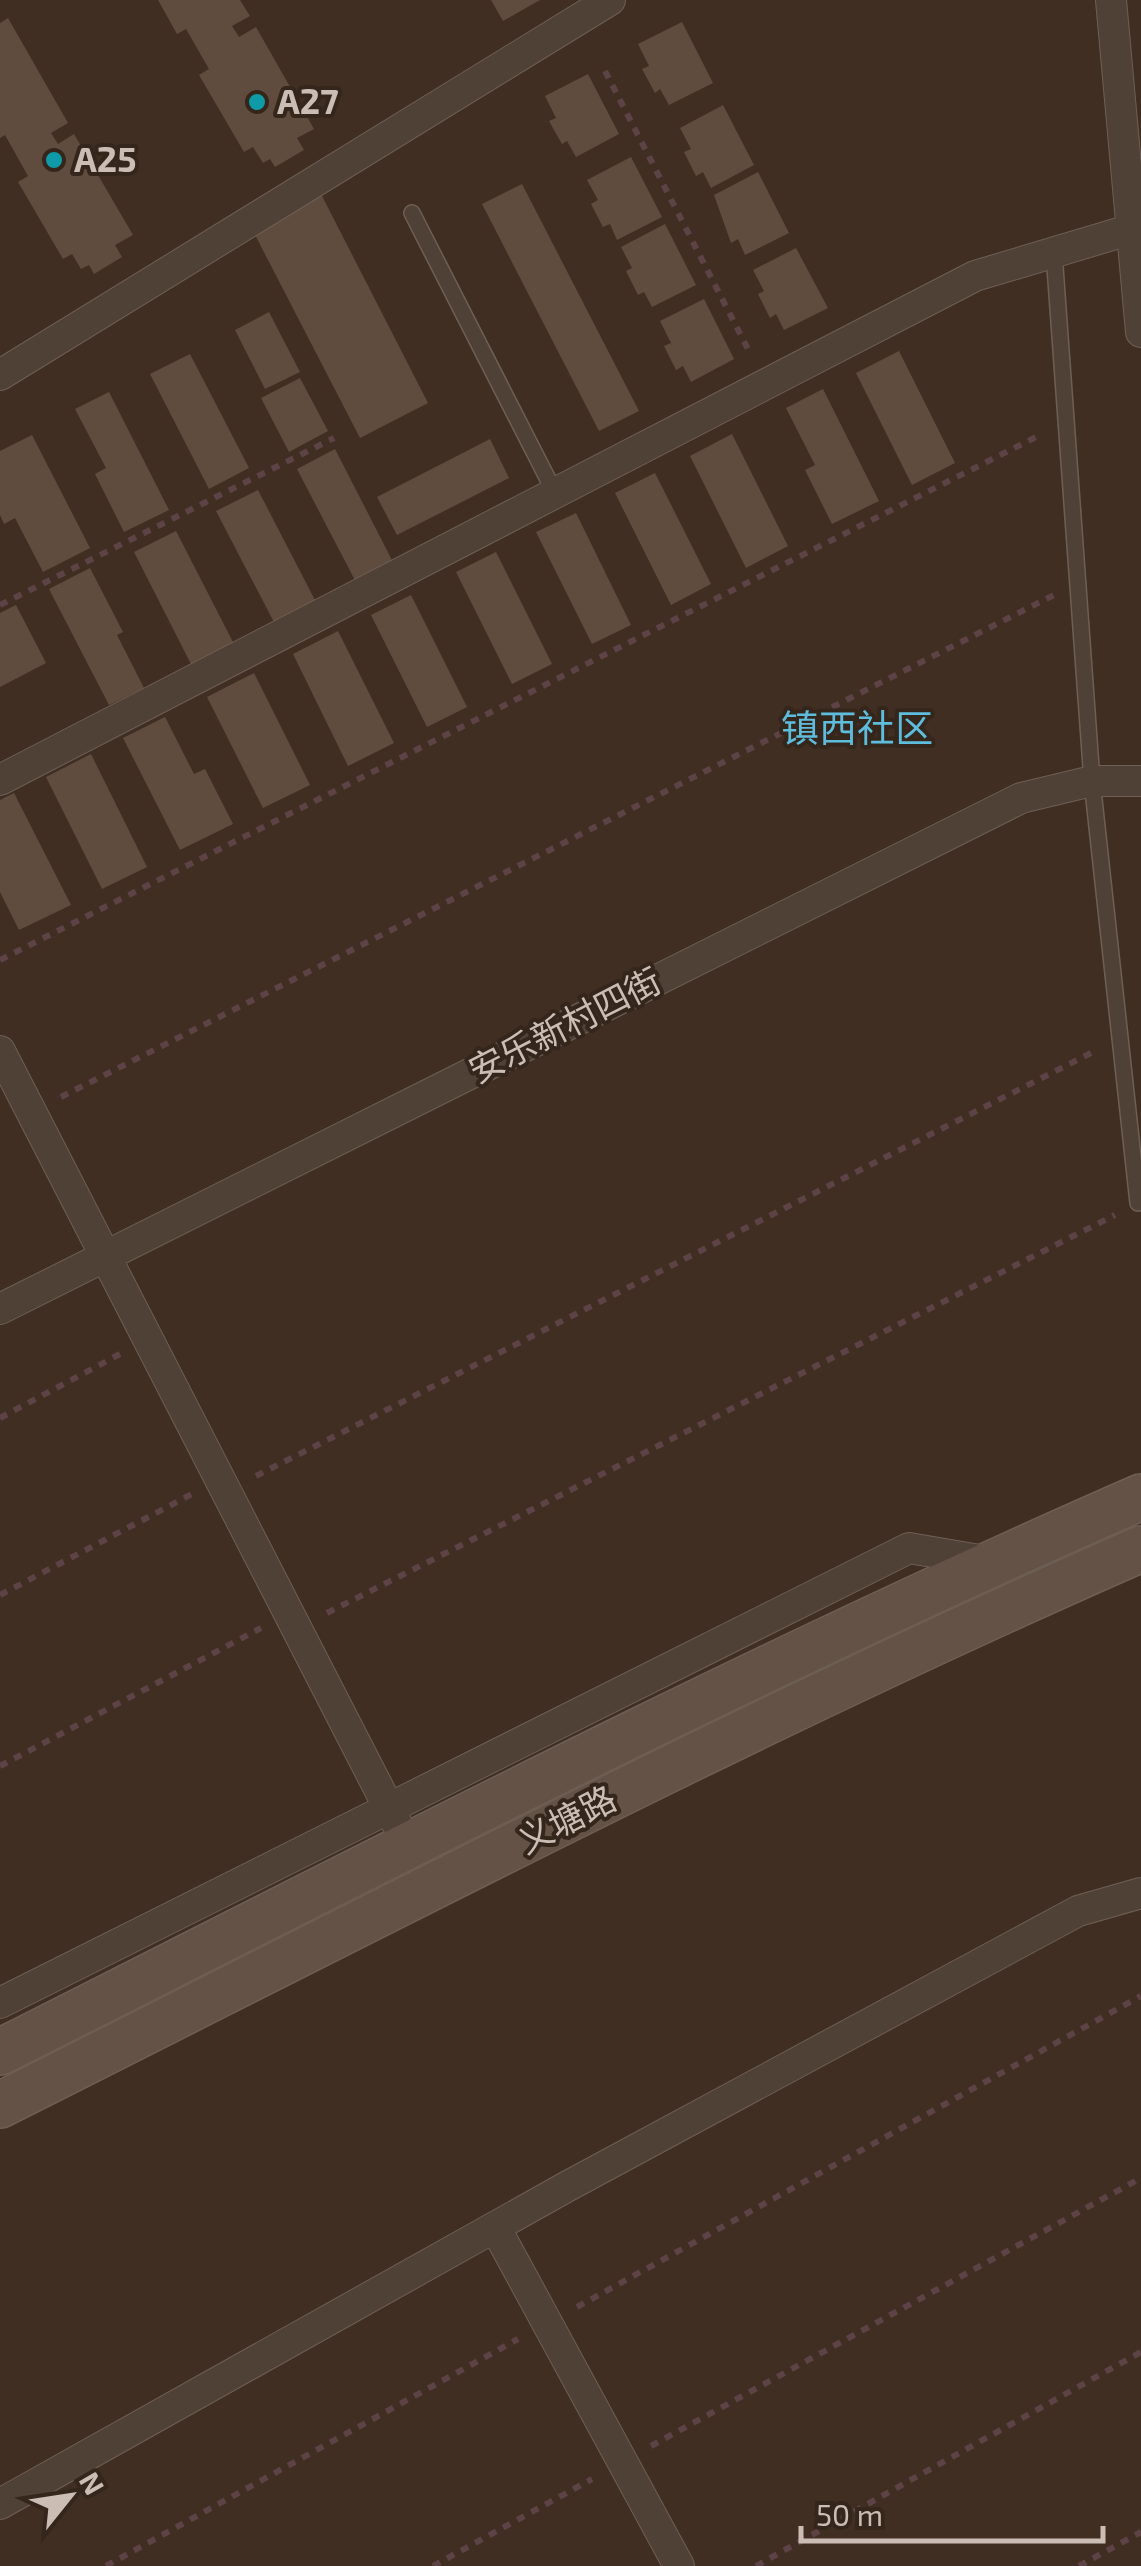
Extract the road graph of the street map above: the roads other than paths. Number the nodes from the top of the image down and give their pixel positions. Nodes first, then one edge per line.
1 (610, 0) edge
2 (1111, 0) edge
3 (412, 213) dead end
4 (1132, 228) junction
5 (1054, 252) junction
6 (1141, 332) edge
7 (0, 375) edge
8 (555, 493) junction
9 (0, 780) edge
10 (1092, 781) junction
11 (1141, 781) edge
12 (0, 1051) edge
13 (1138, 1203) road end
14 (105, 1256) junction
15 (0, 1309) edge
16 (1141, 1497) edge
17 (1141, 1549) edge
18 (398, 1827) junction
19 (1141, 1893) edge
20 (0, 2003) edge
21 (0, 2052) edge
22 (0, 2106) edge
23 (495, 2226) junction
24 (0, 2504) edge
25 (680, 2566) edge

1 - 7 street
2 - 4 street
3 - 8 lane
4 - 5 street
4 - 6 street
5 - 8 street
5 - 10 lane
8 - 9 street
10 - 11 street, 安乐新村四街
10 - 13 lane
10 - 14 street, 安乐新村四街
12 - 14 street
14 - 15 street, 安乐新村四街
14 - 18 street
16 - 18 main road, 义塘路
17 - 22 main road, 义塘路
18 - 20 street
18 - 21 main road, 义塘路
19 - 23 street
23 - 24 street
23 - 25 street

